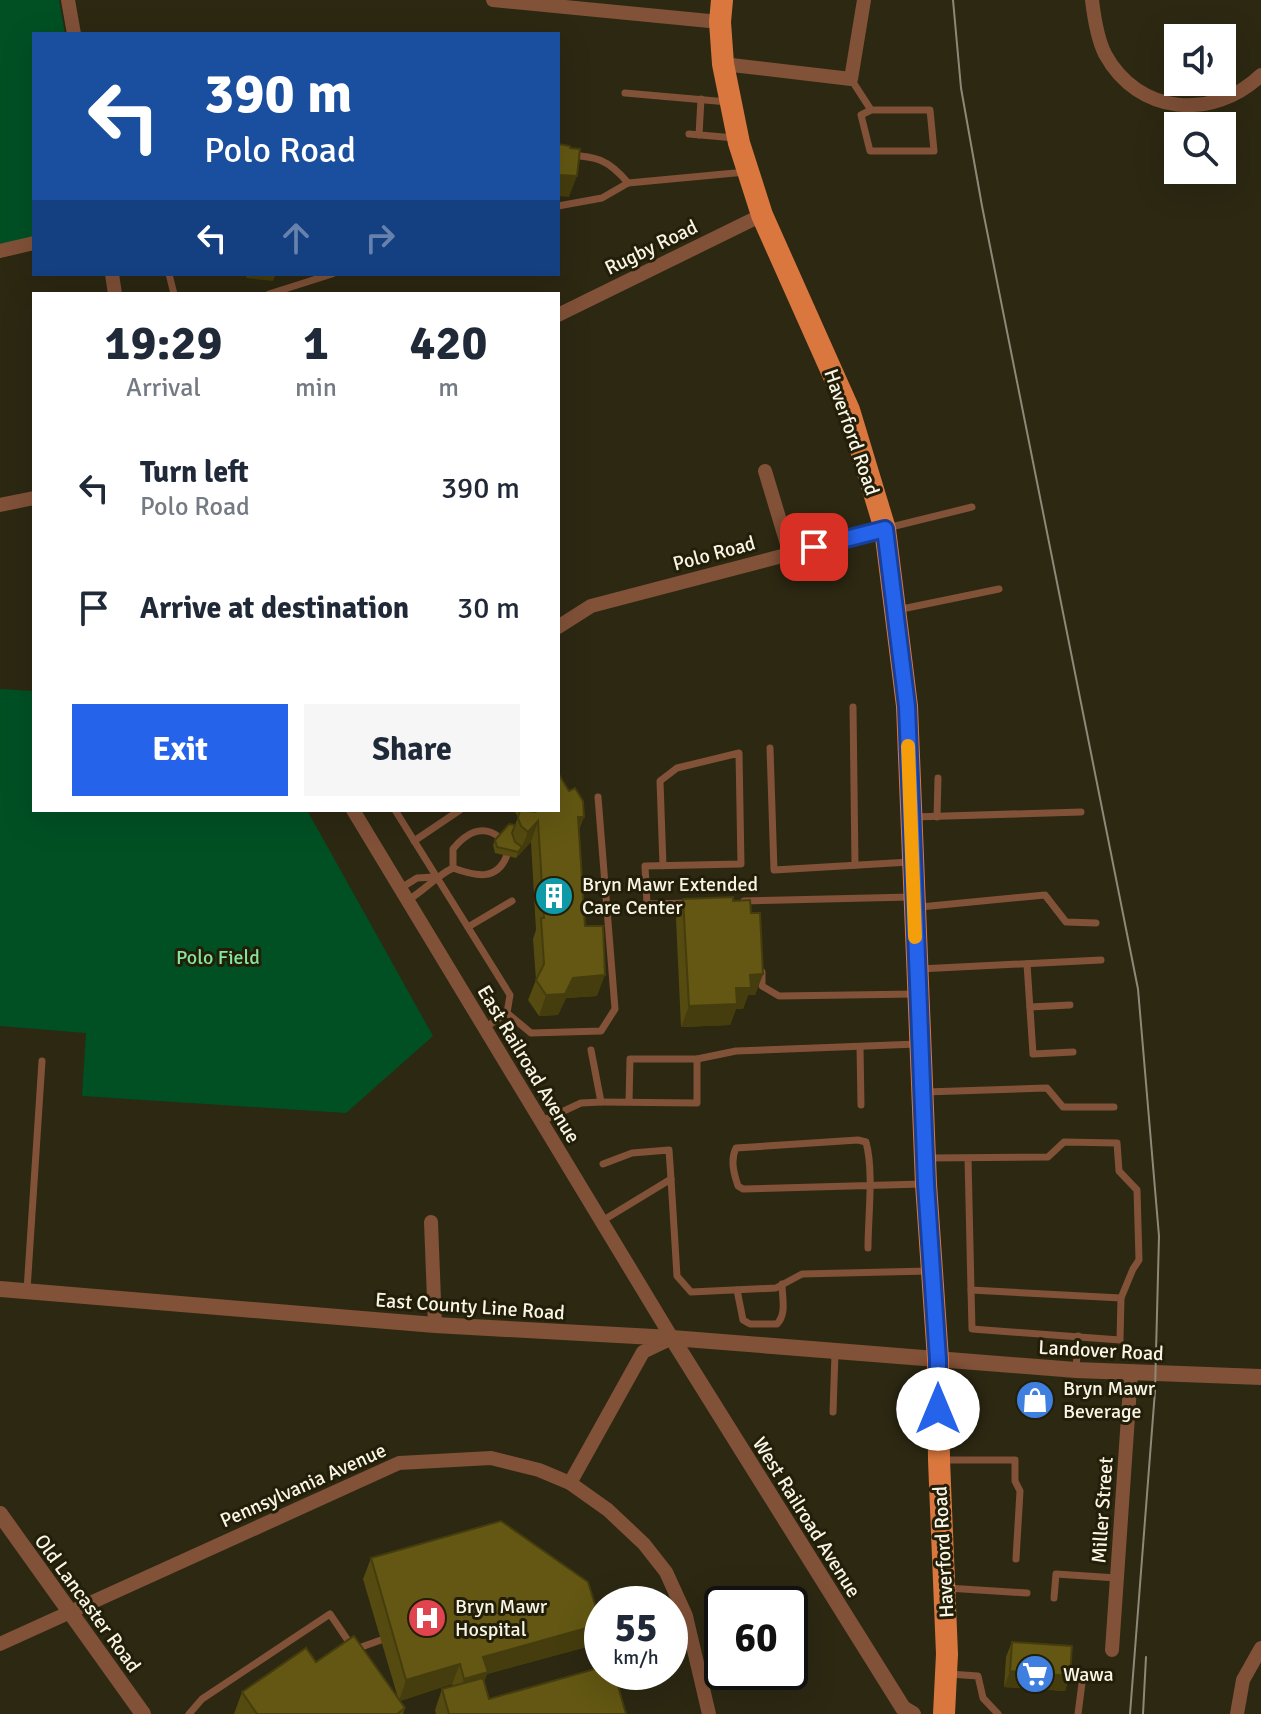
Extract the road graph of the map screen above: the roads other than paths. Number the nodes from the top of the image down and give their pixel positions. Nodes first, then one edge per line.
1 (68, 0) edge
2 (493, 0) edge
3 (864, 0) edge
4 (1092, 0) edge
5 (721, 11) edge
6 (74, 32) edge
7 (723, 64) junction
8 (1261, 75) edge
9 (851, 79) junction
10 (625, 93) dead end
11 (701, 99) junction
12 (730, 102) junction
13 (871, 110) junction
14 (689, 134) dead end
15 (699, 135) junction
16 (738, 139) junction
17 (560, 154) edge
18 (748, 172) junction
19 (628, 183) junction
20 (560, 206) edge
21 (762, 215) junction
22 (32, 243) edge
23 (0, 251) edge
24 (326, 276) edge
25 (275, 292) edge
26 (560, 314) edge
27 (765, 471) dead end
28 (32, 498) edge
29 (0, 505) edge
30 (972, 507) dead end
31 (885, 529) junction
32 (790, 554) junction
33 (999, 589) dead end
34 (895, 610) junction
35 (560, 626) edge
36 (853, 707) dead end
37 (770, 748) dead end
38 (938, 778) dead end
39 (598, 797) dead end
40 (354, 812) edge
41 (396, 812) edge
42 (457, 812) edge
43 (1081, 812) dead end
44 (937, 817) junction
45 (911, 818) junction
46 (499, 837) edge
47 (414, 841) junction
48 (507, 855) edge
49 (912, 862) junction
50 (855, 865) junction
51 (663, 866) junction
52 (453, 868) junction
53 (435, 877) junction
54 (404, 894) junction
55 (512, 901) dead end
56 (742, 901) edge
57 (758, 901) junction
58 (914, 902) junction
59 (695, 903) edge
60 (759, 915) edge
61 (1096, 923) dead end
62 (468, 927) junction
63 (1101, 960) dead end
64 (1027, 964) junction
65 (917, 969) junction
66 (762, 972) edge
67 (918, 994) junction
68 (1070, 1005) dead end
69 (1030, 1007) junction
70 (507, 1013) junction
71 (484, 1029) junction
72 (920, 1044) junction
73 (860, 1047) junction
74 (591, 1050) dead end
75 (1073, 1052) dead end
76 (697, 1059) junction
77 (42, 1061) dead end
78 (922, 1092) junction
79 (601, 1102) junction
80 (629, 1102) junction
81 (861, 1105) dead end
82 (1114, 1107) dead end
83 (540, 1122) junction
84 (926, 1158) junction
85 (968, 1158) junction
86 (603, 1164) dead end
87 (671, 1179) junction
88 (926, 1184) junction
89 (868, 1187) junction
90 (602, 1221) junction
91 (431, 1222) dead end
92 (868, 1248) dead end
93 (931, 1271) junction
94 (782, 1284) junction
95 (0, 1289) edge
96 (737, 1290) junction
97 (971, 1290) junction
98 (27, 1291) junction
99 (1121, 1298) junction
100 (435, 1325) junction
101 (1078, 1336) junction
102 (672, 1338) junction
103 (835, 1353) junction
104 (938, 1359) junction
105 (1076, 1370) junction
106 (1131, 1373) junction
107 (1261, 1377) edge
108 (833, 1412) dead end
109 (939, 1460) junction
110 (570, 1483) junction
111 (0, 1514) edge
112 (1016, 1559) dead end
113 (1117, 1578) junction
114 (945, 1588) junction
115 (1027, 1593) dead end
116 (1054, 1598) dead end
117 (70, 1612) junction
118 (2, 1640) edge
119 (381, 1640) dead end
120 (1261, 1648) edge
121 (353, 1650) junction
122 (1112, 1650) dead end
123 (361, 1662) edge
124 (947, 1674) junction
125 (1082, 1683) dead end
126 (143, 1714) edge
127 (189, 1714) edge
128 (709, 1714) edge
129 (913, 1714) edge
130 (944, 1714) edge
131 (998, 1714) edge
132 (1078, 1714) edge
133 (1237, 1714) edge

1 - 6 street
2 - 5 street
3 - 9 street
4 - 8 street
5 - 7 main road, Haverford Road
7 - 9 street
7 - 12 main road, Haverford Road
9 - 13 lane
10 - 11 lane
11 - 12 lane
11 - 15 lane
12 - 16 main road, Haverford Road
13 - 13 lane
14 - 15 lane
15 - 16 lane
16 - 18 main road, Haverford Road
17 - 19 lane
18 - 19 lane
18 - 21 main road, Haverford Road
19 - 20 lane
21 - 26 street, Rugby Road
21 - 31 main road, Haverford Road
22 - 23 street
24 - 25 lane
27 - 32 street
28 - 29 street
30 - 31 lane
31 - 32 street, Polo Road
31 - 34 main road, Haverford Road
32 - 35 street, Polo Road
33 - 34 lane
34 - 45 main road, Haverford Road
36 - 50 lane
37 - 50 lane
38 - 44 lane
39 - 70 lane
40 - 54 street, East Railroad Avenue
41 - 47 lane
42 - 47 lane
43 - 44 lane
44 - 45 lane
45 - 49 main road, Haverford Road
46 - 52 lane
47 - 53 lane
48 - 52 lane
49 - 50 lane
49 - 58 main road, Haverford Road
51 - 51 lane
51 - 59 lane
52 - 53 lane
53 - 54 lane
53 - 54 lane
53 - 62 lane
54 - 71 street, East Railroad Avenue
55 - 62 lane
56 - 57 lane
57 - 58 lane
57 - 60 lane
58 - 61 lane
58 - 65 main road, Haverford Road
62 - 70 lane
63 - 64 lane
64 - 65 lane
64 - 69 lane
65 - 67 main road, Haverford Road
66 - 67 lane
67 - 72 main road, Haverford Road
68 - 69 lane
69 - 75 lane
70 - 71 lane
71 - 83 street, East Railroad Avenue
72 - 73 lane
72 - 78 main road, Haverford Road
73 - 76 lane
73 - 81 lane
74 - 79 lane
76 - 80 lane
76 - 80 lane
77 - 98 lane
78 - 82 lane
78 - 84 main road, Haverford Road
79 - 80 lane
79 - 83 lane
83 - 90 street, East Railroad Avenue
84 - 85 lane
84 - 88 main road, Haverford Road
85 - 97 lane
85 - 99 lane
86 - 87 lane
87 - 90 lane
87 - 96 lane
88 - 89 lane
88 - 93 main road, Haverford Road
89 - 89 lane
89 - 92 lane
90 - 102 street, East Railroad Avenue
91 - 100 street
93 - 94 lane
93 - 104 main road, Haverford Road
94 - 96 lane
94 - 96 lane
95 - 98 street, East County Line Road
97 - 99 lane
97 - 101 lane
98 - 100 street, East County Line Road
99 - 101 lane
100 - 102 street, East County Line Road
101 - 105 lane
102 - 103 street, East County Line Road
102 - 110 street
102 - 129 street, West Railroad Avenue
103 - 104 street, East County Line Road
103 - 108 lane
104 - 105 street, Landover Road
104 - 109 main road, Haverford Road
105 - 106 street, Landover Road
106 - 107 street, Landover Road
106 - 113 street, Miller Street
109 - 112 lane
109 - 114 main road, Haverford Road
110 - 117 street, Pennsylvania Avenue
110 - 128 street, Pennsylvania Avenue
111 - 117 street, Old Lancaster Road
113 - 116 lane
113 - 122 street, Miller Street
114 - 115 lane
114 - 124 main road, Haverford Road
117 - 118 street, Pennsylvania Avenue
117 - 126 street, Old Lancaster Road
119 - 121 lane
120 - 133 street
121 - 123 lane
121 - 127 lane
124 - 130 main road, Haverford Road
124 - 131 lane
125 - 132 lane

